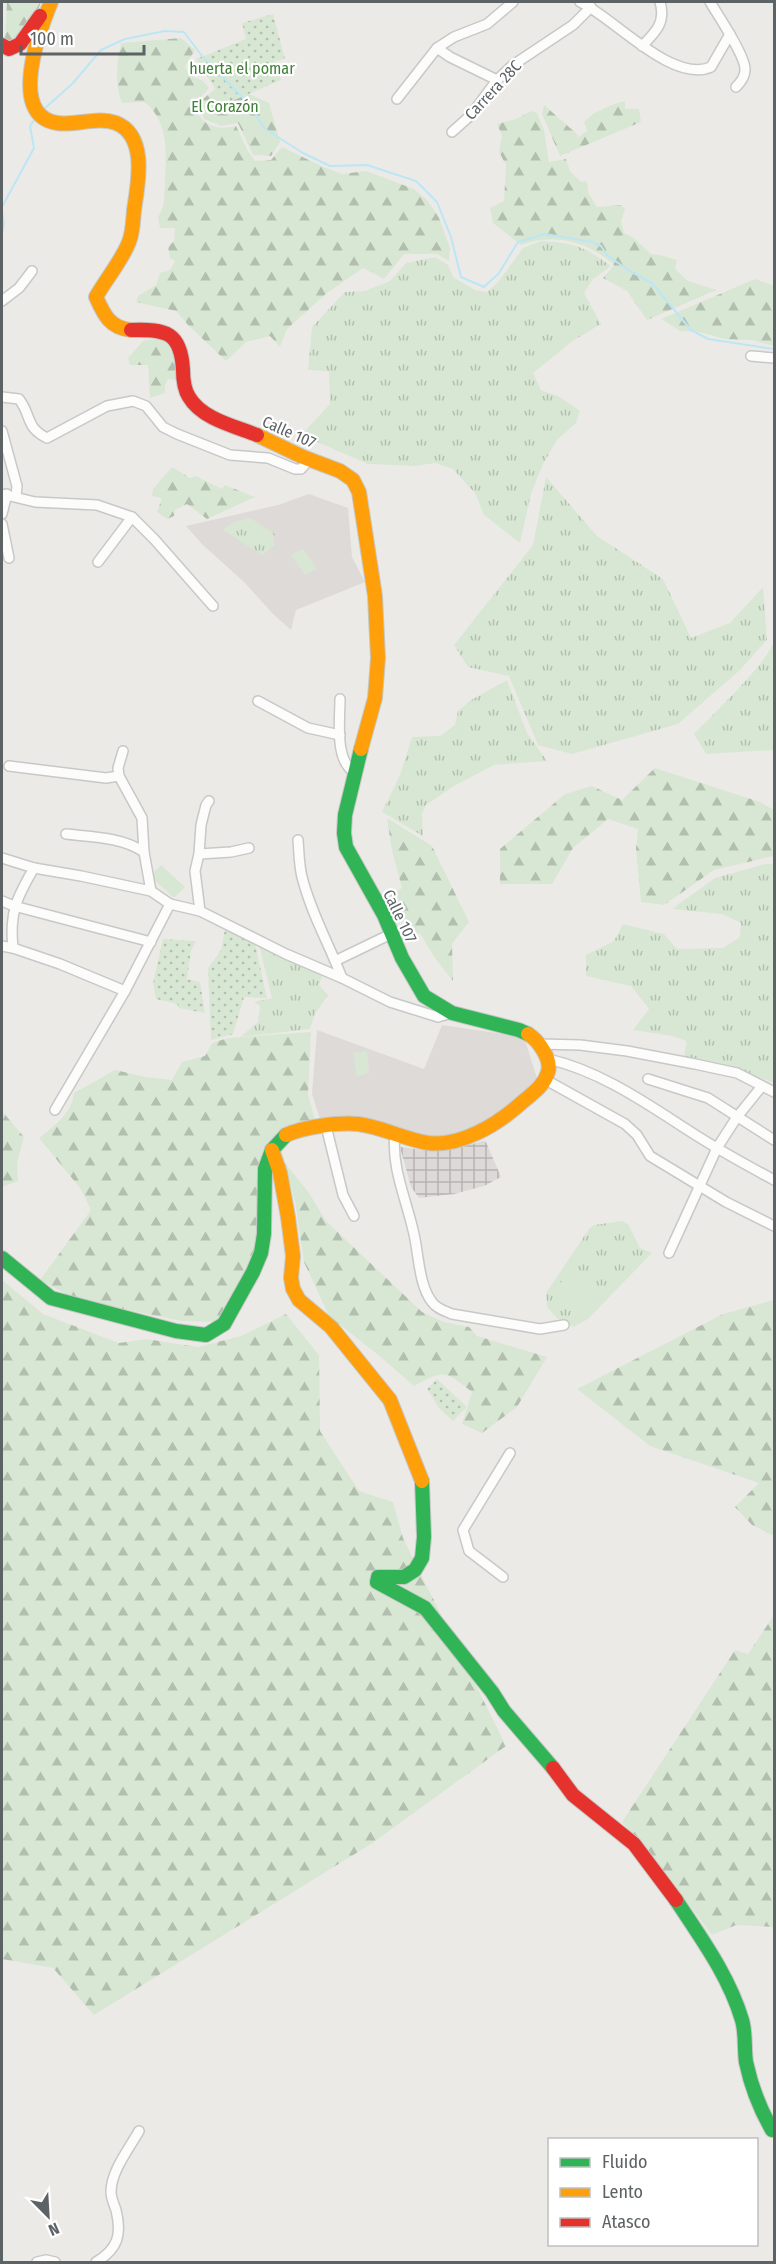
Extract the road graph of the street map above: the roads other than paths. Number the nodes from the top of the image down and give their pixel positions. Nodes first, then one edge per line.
1 (513, 2) edge
2 (660, 2) edge
3 (710, 2) edge
4 (50, 3) edge
5 (586, 4) edge
6 (730, 34) junction
7 (2, 45) edge
8 (642, 46) junction
9 (437, 48) junction
10 (497, 80) junction
11 (736, 87) dead end
12 (397, 99) dead end
13 (452, 132) dead end
14 (32, 271) dead end
15 (2, 301) edge
16 (751, 356) dead end
17 (774, 358) edge
18 (2, 397) edge
19 (2, 431) edge
20 (305, 458) junction
21 (8, 495) edge
22 (2, 514) edge
23 (132, 517) junction
24 (2, 524) edge
25 (9, 558) dead end
26 (98, 562) dead end
27 (213, 606) dead end
28 (340, 699) dead end
29 (258, 701) dead end
30 (340, 735) junction
31 (123, 751) dead end
32 (9, 766) dead end
33 (356, 773) junction
34 (119, 776) junction
35 (209, 801) dead end
36 (66, 834) dead end
37 (298, 840) dead end
38 (249, 848) dead end
39 (144, 852) junction
40 (199, 854) junction
41 (2, 858) edge
42 (34, 868) junction
43 (151, 891) junction
44 (2, 901) edge
45 (170, 904) junction
46 (14, 906) junction
47 (200, 911) junction
48 (393, 933) junction
49 (151, 942) junction
50 (2, 946) edge
51 (13, 948) junction
52 (335, 961) junction
53 (342, 978) junction
54 (125, 991) junction
55 (452, 1013) junction
56 (539, 1044) junction
57 (548, 1059) junction
58 (648, 1079) dead end
59 (546, 1080) junction
60 (762, 1086) junction
61 (774, 1092) edge
62 (55, 1110) dead end
63 (737, 1117) junction
64 (326, 1126) junction
65 (395, 1134) junction
66 (774, 1140) edge
67 (717, 1148) junction
68 (272, 1150) junction
69 (774, 1180) edge
70 (698, 1185) junction
71 (354, 1216) dead end
72 (774, 1227) edge
73 (669, 1253) dead end
74 (2, 1258) edge
75 (564, 1325) dead end
76 (510, 1453) dead end
77 (503, 1577) dead end
78 (774, 2127) edge
79 (139, 2131) dead end
80 (36, 2262) edge
81 (55, 2262) edge
82 (96, 2262) edge

1 - 9 street
2 - 8 street
3 - 6 street
4 - 7 street
4 - 20 street, Calle 107
5 - 8 street
5 - 10 street, Carrera 28C
6 - 8 street
6 - 11 street
9 - 10 street
9 - 12 street
10 - 13 street, Carrera 28C
14 - 15 street
16 - 17 street
18 - 20 street
19 - 21 street
20 - 33 street, Calle 107
21 - 22 street
21 - 23 street
23 - 26 street
23 - 27 street
24 - 25 street
28 - 30 street
29 - 30 street
30 - 33 street
31 - 34 street
32 - 34 street
33 - 48 street, Calle 107
34 - 39 street
35 - 40 street
36 - 39 street
37 - 52 street
38 - 40 street
39 - 43 street
40 - 47 street
41 - 42 street
42 - 43 street
42 - 46 street
43 - 45 street
44 - 46 street
45 - 47 street
45 - 49 street
46 - 49 street
46 - 51 street
47 - 53 street
48 - 52 street
48 - 55 street, Calle 107
49 - 54 street
50 - 51 street
51 - 54 street
52 - 53 street
53 - 55 street
54 - 62 street
55 - 56 street, Calle 107
56 - 57 street
56 - 60 street
57 - 59 street
57 - 67 street
58 - 63 street
59 - 65 street
59 - 70 street
60 - 61 street
60 - 63 street
63 - 66 street
63 - 67 street
64 - 65 street
64 - 68 street
64 - 71 street
65 - 75 street
67 - 69 street
67 - 70 street
68 - 74 street
68 - 78 street
70 - 72 street
70 - 73 street
76 - 77 street
79 - 82 street
80 - 81 street

